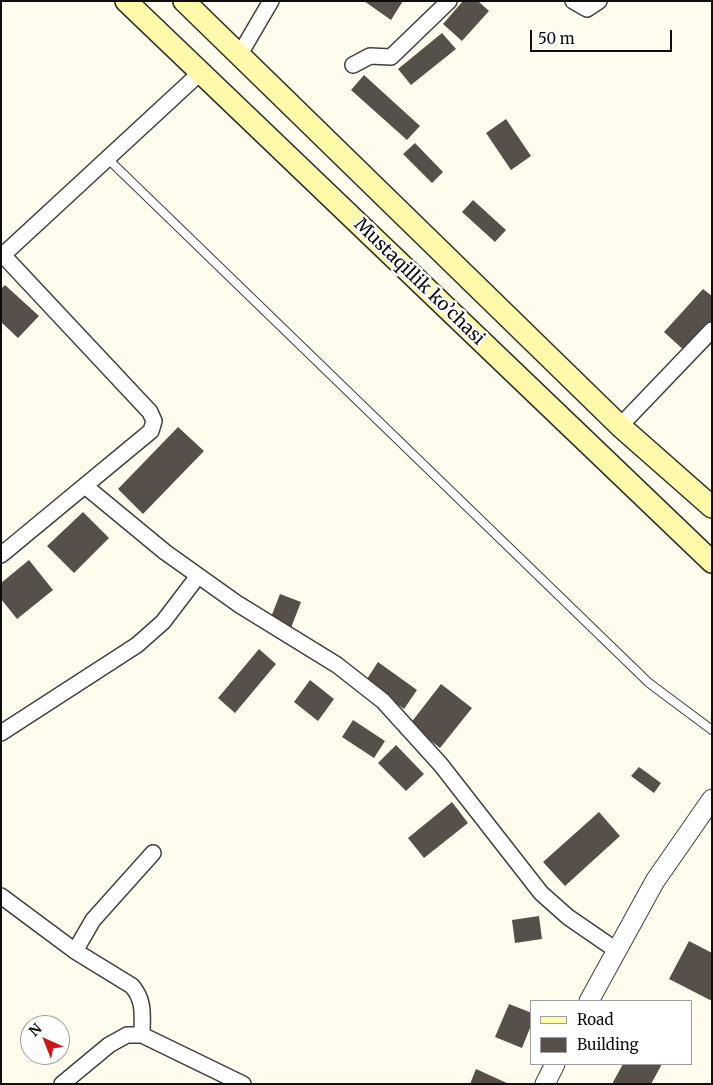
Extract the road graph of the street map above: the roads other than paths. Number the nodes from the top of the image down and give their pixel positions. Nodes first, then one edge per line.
1 (126, 1) edge
2 (184, 1) edge
3 (271, 1) edge
4 (450, 1) edge
5 (573, 1) edge
6 (599, 1) edge
7 (240, 54) junction
8 (353, 65) dead end
9 (201, 72) junction
10 (108, 158) junction
11 (2, 254) edge
12 (712, 330) edge
13 (620, 426) junction
14 (85, 486) junction
15 (712, 507) edge
16 (1, 555) edge
17 (712, 562) edge
18 (198, 576) junction
19 (712, 730) edge
20 (1, 733) edge
21 (712, 799) edge
22 (153, 852) dead end
23 (1, 896) edge
24 (616, 950) junction
25 (75, 951) junction
26 (590, 1000) edge
27 (142, 1035) junction
28 (555, 1065) edge
29 (62, 1084) edge
30 (243, 1084) edge
31 (545, 1084) edge

1 - 9 main road, Mustaqillik ko’chasi
2 - 7 main road
3 - 7 street
4 - 8 street
5 - 6 street
7 - 13 main road
9 - 10 street
9 - 17 main road, Mustaqillik ko’chasi
10 - 11 street
10 - 19 lane
11 - 14 street
12 - 13 street
13 - 15 main road
14 - 16 street
14 - 18 street
18 - 20 street
18 - 24 street
21 - 24 street
22 - 25 street
23 - 25 street
24 - 26 street
25 - 27 street
27 - 29 street
27 - 30 street
28 - 31 street

